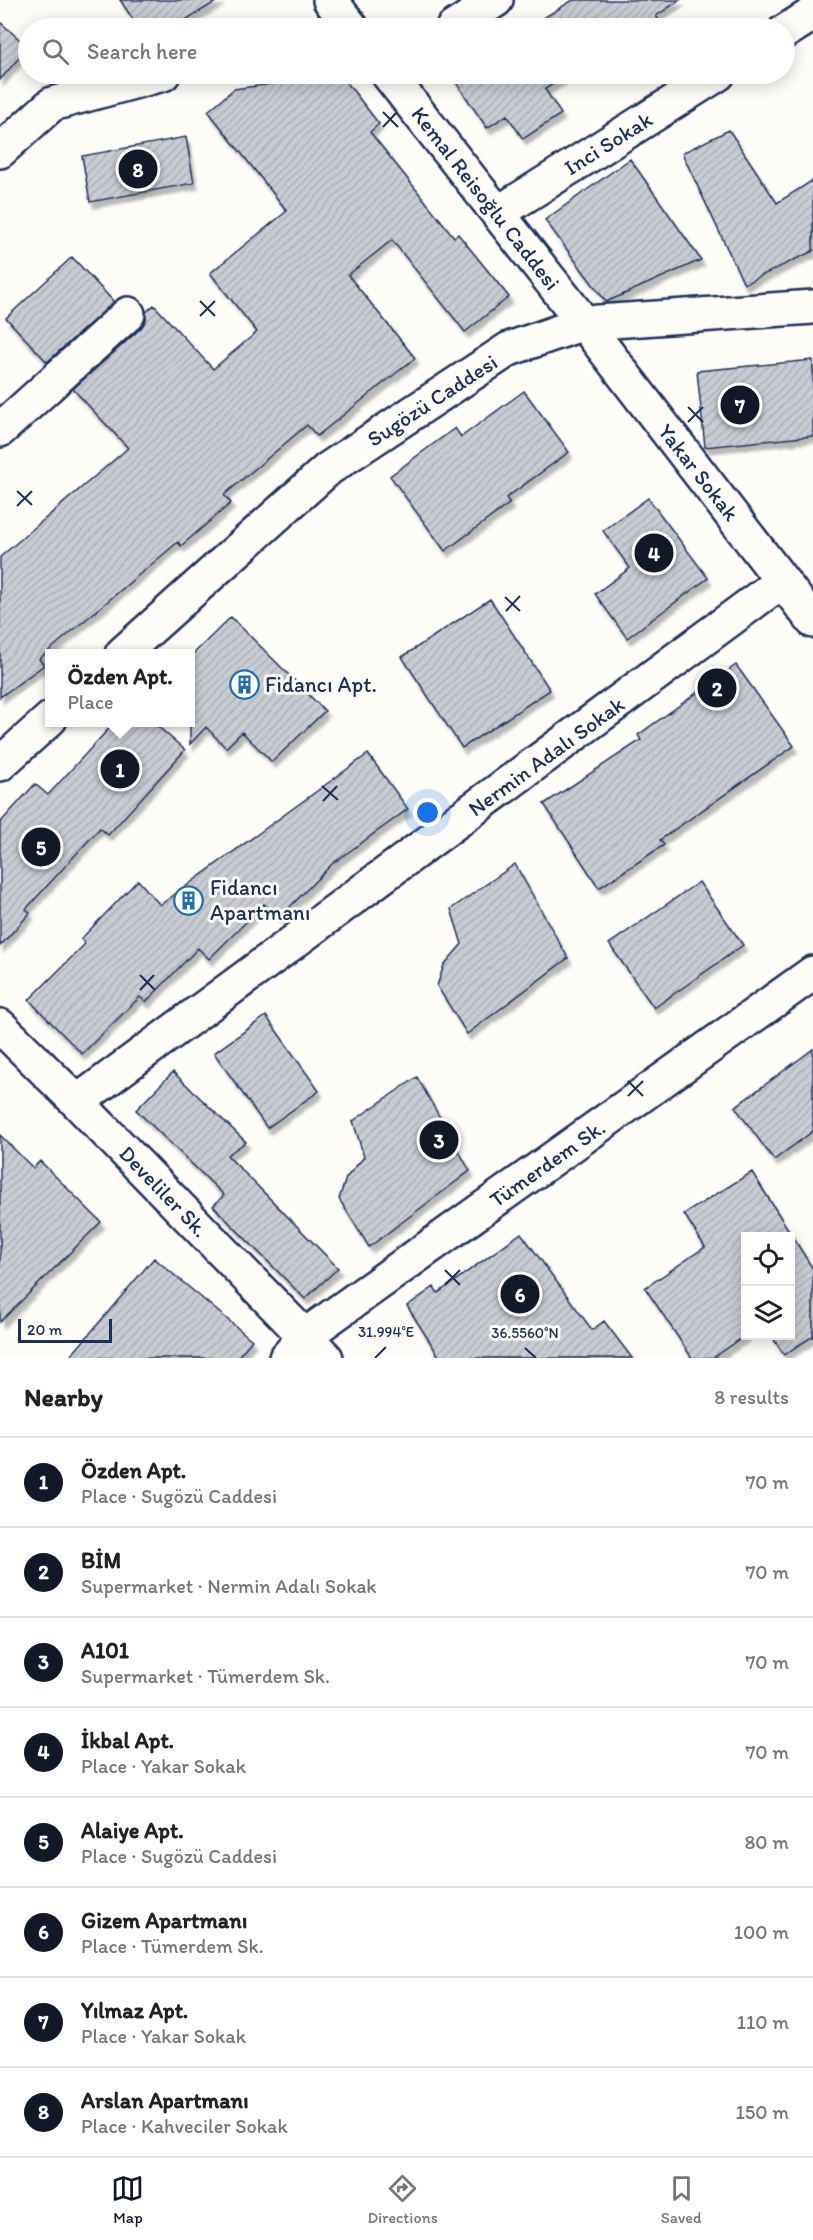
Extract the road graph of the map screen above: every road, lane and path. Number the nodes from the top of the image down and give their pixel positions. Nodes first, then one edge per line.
1 (496, 0) edge
2 (813, 14) edge
3 (468, 18) edge
4 (795, 25) edge
5 (126, 84) edge
6 (396, 84) edge
7 (702, 84) edge
8 (0, 151) edge
9 (498, 213) junction
10 (813, 307) edge
11 (128, 314) dead end
12 (584, 323) junction
13 (0, 430) edge
14 (782, 581) junction
15 (813, 621) edge
16 (128, 649) edge
17 (45, 723) edge
18 (2, 758) edge
19 (813, 974) edge
20 (0, 1026) edge
21 (77, 1102) junction
22 (306, 1350) edge

1 - 3 street
2 - 4 street
5 - 8 street
6 - 9 street, Kemal Reisoğlu Caddesi
7 - 9 street, Inci Sokak
9 - 12 street, Kemal Reisoğlu Caddesi
10 - 12 street, Sugözü Caddesi
11 - 13 street
12 - 14 street, Yakar Sokak
12 - 16 street, Sugözü Caddesi
14 - 15 street, Yakar Sokak
14 - 21 street, Nermin Adalı Sokak
17 - 18 street
19 - 22 street, Tümerdem Sk.
20 - 21 street, Develiler Sk.
21 - 22 street, Develiler Sk.

